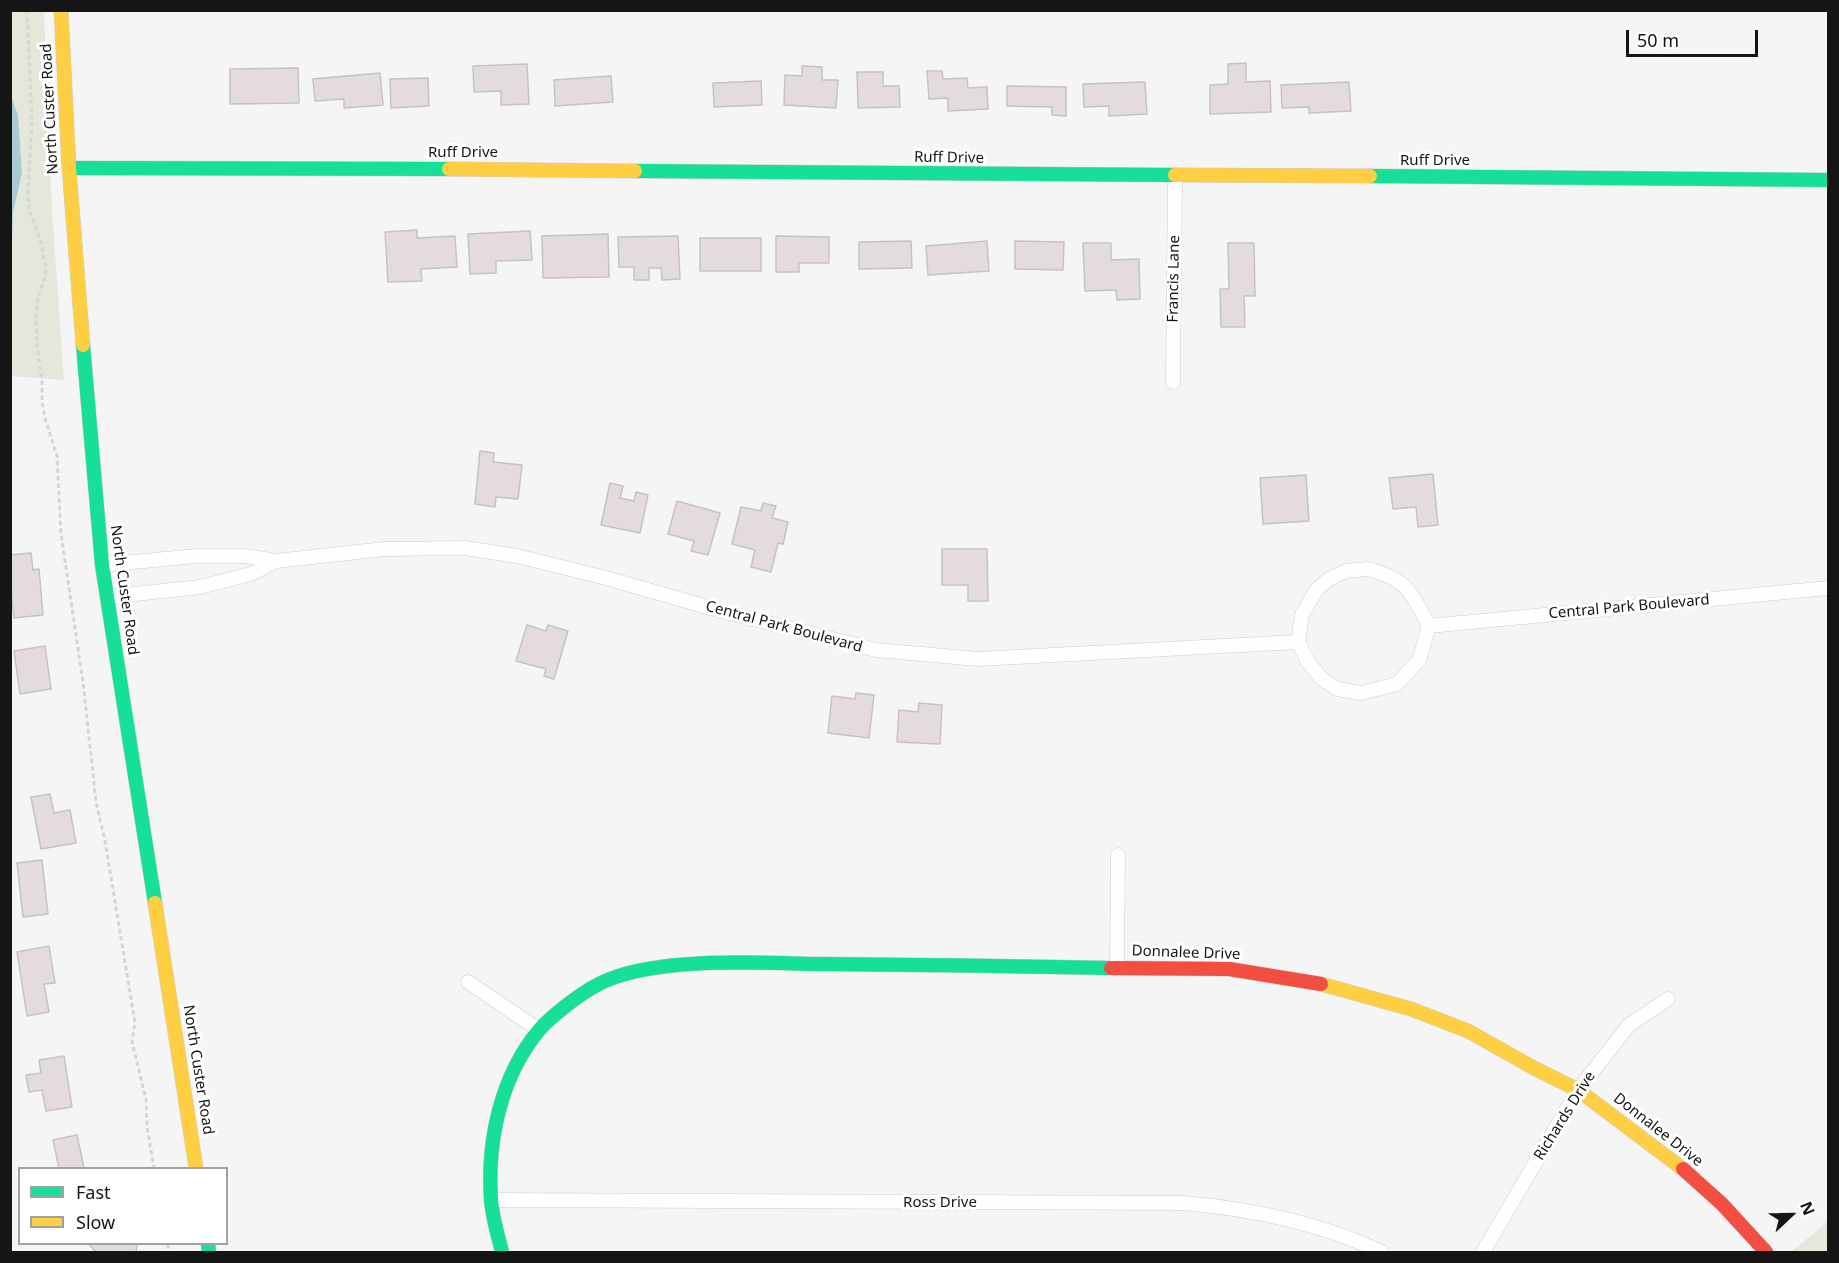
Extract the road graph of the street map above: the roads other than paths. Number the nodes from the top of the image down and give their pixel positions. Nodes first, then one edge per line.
1 (62, 10) edge
2 (69, 168) junction
3 (1175, 176) junction
4 (1828, 180) edge
5 (1173, 382) dead end
6 (276, 561) junction
7 (102, 566) junction
8 (1828, 588) edge
9 (107, 597) junction
10 (1429, 626) junction
11 (1298, 642) junction
12 (1118, 855) dead end
13 (1117, 967) junction
14 (468, 982) dead end
15 (1668, 999) dead end
16 (539, 1030) junction
17 (1578, 1090) junction
18 (196, 1167) edge
19 (491, 1200) junction
20 (1763, 1251) edge
21 (502, 1252) edge
22 (1382, 1252) edge
23 (1483, 1252) edge

1 - 2 street, North Custer Road
2 - 3 street, Ruff Drive
2 - 7 street, North Custer Road
3 - 4 street, Ruff Drive
3 - 5 street, Francis Lane
6 - 7 street, Central Park Boulevard
6 - 9 street, Central Park Boulevard
6 - 11 street, Central Park Boulevard
7 - 9 street, North Custer Road
8 - 10 street, Central Park Boulevard
9 - 18 street, North Custer Road
10 - 11 street
10 - 11 street
12 - 13 street
13 - 16 street, Donnalee Drive
13 - 17 street, Donnalee Drive
14 - 16 street
15 - 17 street, Richards Drive
16 - 19 street, Donnalee Drive
17 - 20 street, Donnalee Drive
17 - 23 street, Richards Drive
19 - 21 street, Donnalee Drive
19 - 22 street, Ross Drive

